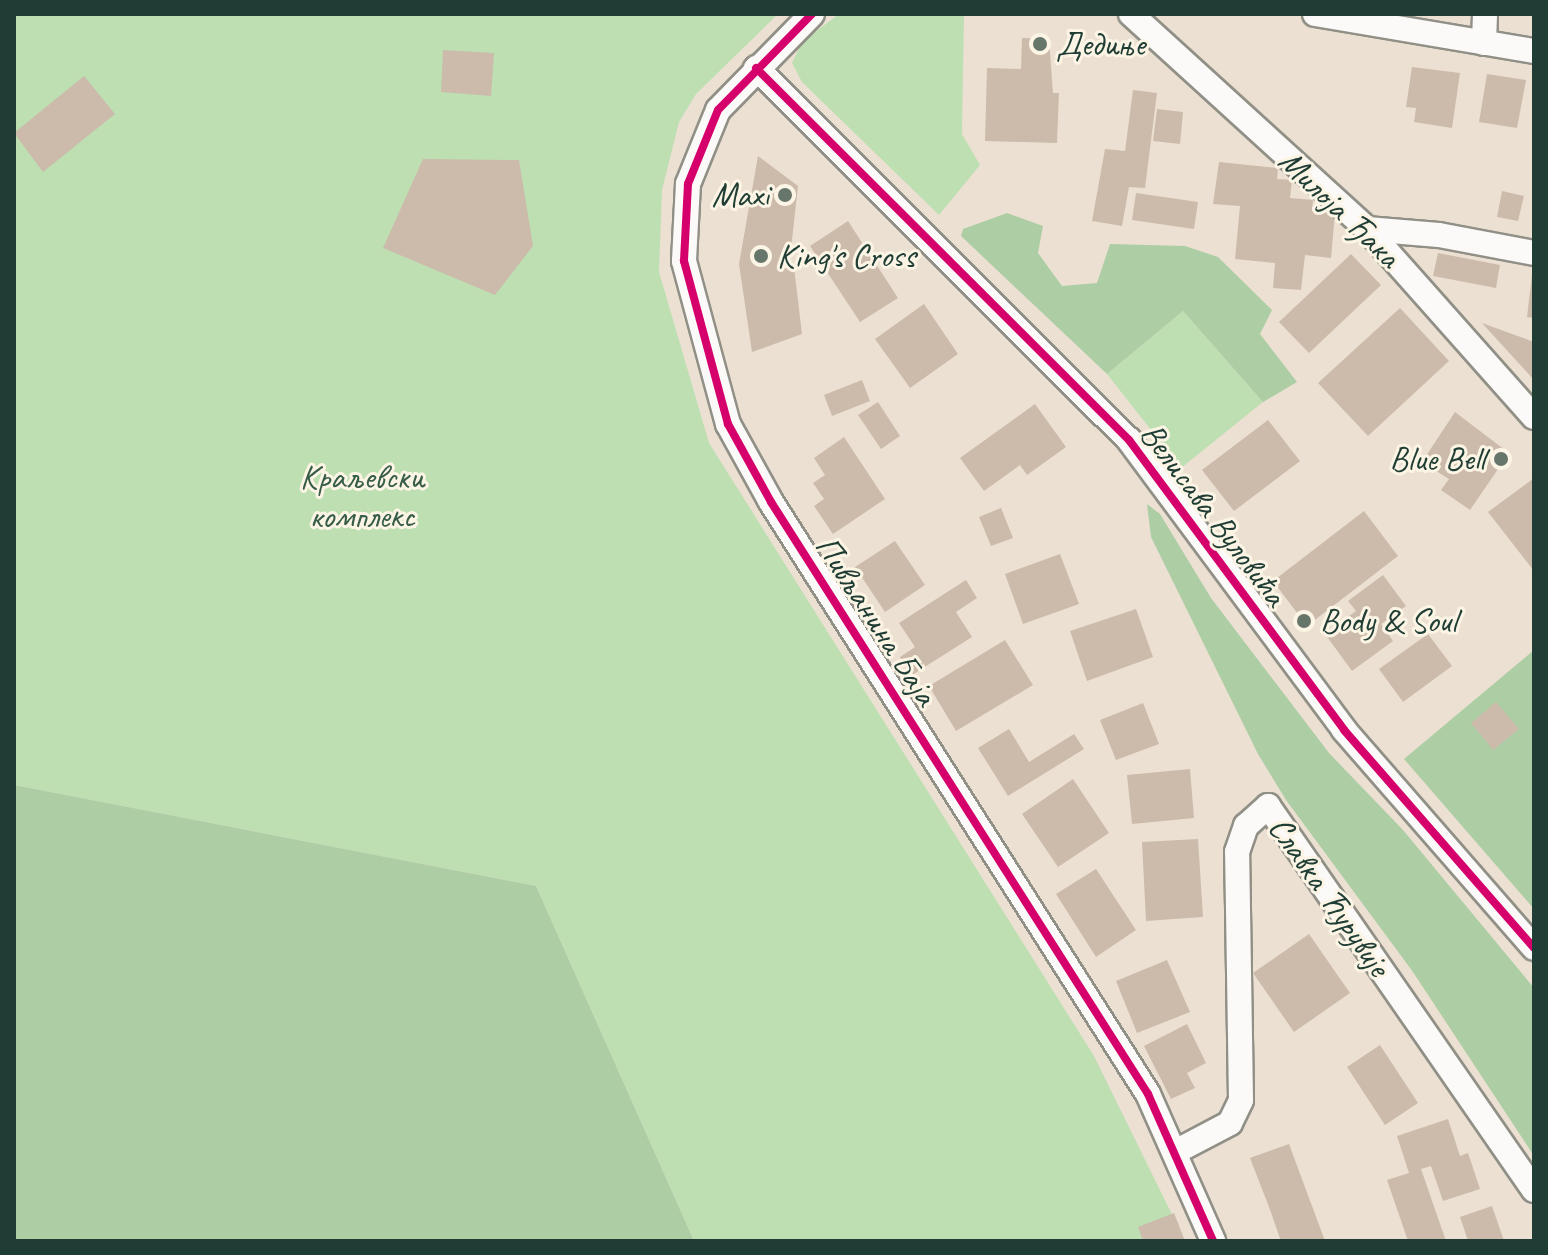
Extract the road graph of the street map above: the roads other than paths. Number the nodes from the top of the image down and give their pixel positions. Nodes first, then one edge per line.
1 (812, 14) edge
2 (1131, 14) edge
3 (1315, 14) edge
4 (1485, 14) edge
5 (1484, 43) junction
6 (1534, 51) edge
7 (756, 68) junction
8 (1367, 229) junction
9 (1534, 253) edge
10 (1534, 417) edge
11 (1534, 948) edge
12 (1177, 1151) junction
13 (1534, 1190) edge
14 (1213, 1241) edge

1 - 7 street, Пивљанина Баја
2 - 8 street, Милоја Ђака
3 - 5 street
4 - 5 street
5 - 6 street
7 - 11 street, Велисава Вуловића
7 - 12 street, Пивљанина Баја
8 - 9 street
8 - 10 street, Милоја Ђака
12 - 13 street, Славка Ћурувије
12 - 14 street, Пивљанина Баја

